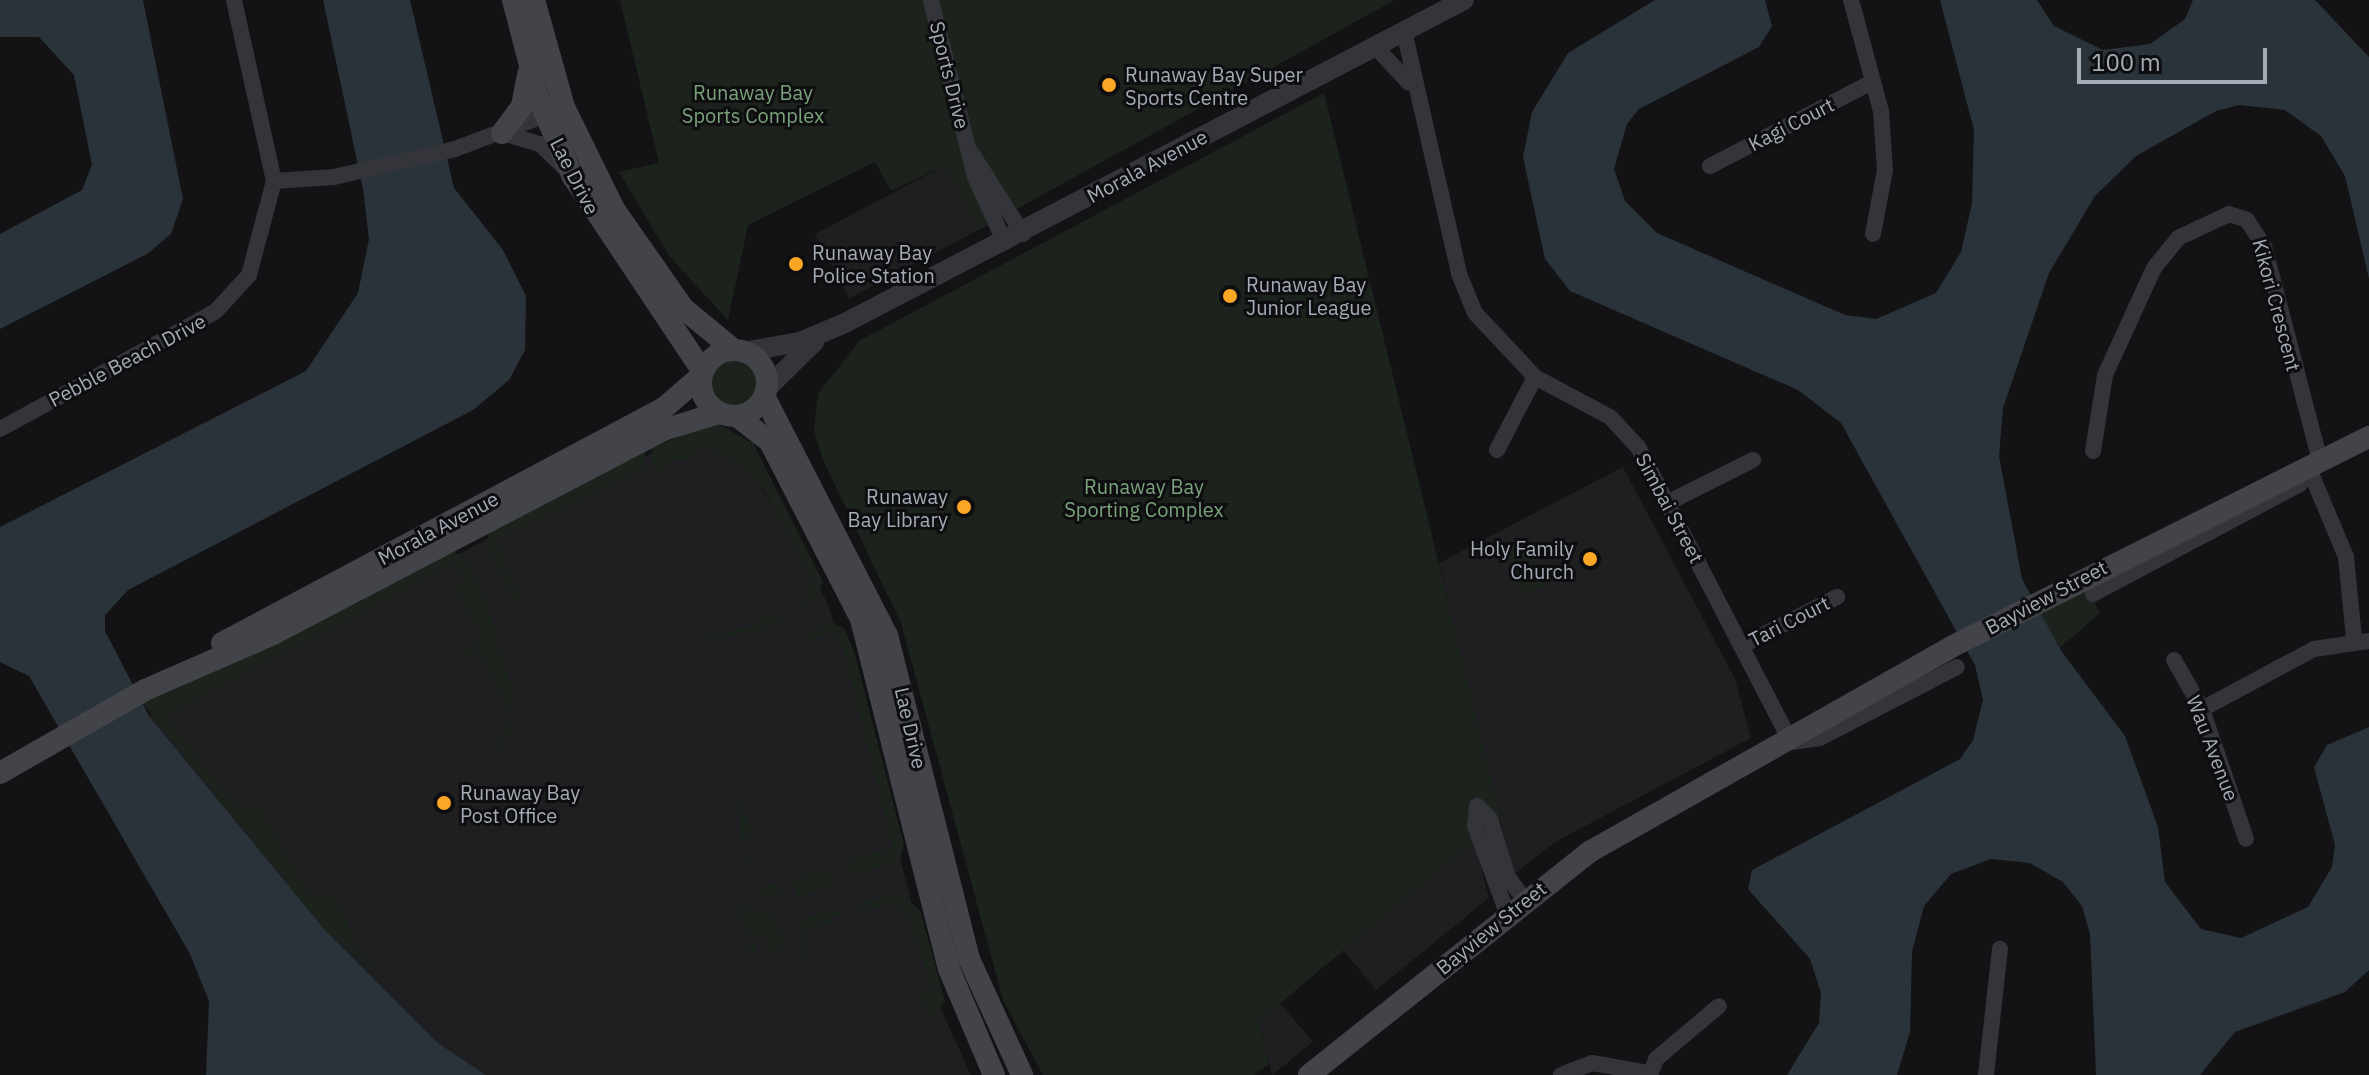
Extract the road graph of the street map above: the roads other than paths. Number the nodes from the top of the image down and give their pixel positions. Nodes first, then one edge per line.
1 (234, 0) edge
2 (513, 0) edge
3 (534, 0) edge
4 (931, 0) edge
5 (1464, 0) edge
6 (1851, 0) edge
7 (1404, 31) junction
8 (1375, 46) junction
9 (529, 66) junction
10 (1872, 82) junction
11 (1420, 101) junction
12 (555, 112) junction
13 (502, 133) junction
14 (1710, 166) dead end
15 (573, 177) junction
16 (274, 181) junction
17 (1873, 234) dead end
18 (1014, 238) junction
19 (830, 331) junction
20 (738, 351) junction
21 (703, 374) junction
22 (1535, 377) junction
23 (766, 392) junction
24 (728, 415) junction
25 (0, 429) edge
26 (2369, 437) edge
27 (1497, 450) dead end
28 (2093, 451) dead end
29 (1753, 460) dead end
30 (2314, 463) junction
31 (1669, 502) junction
32 (2093, 594) dead end
33 (1837, 597) dead end
34 (2361, 640) edge
35 (1741, 646) junction
36 (2174, 660) dead end
37 (171, 677) junction
38 (2202, 709) junction
39 (53, 739) junction
40 (1791, 742) junction
41 (0, 760) edge
42 (0, 773) edge
43 (2246, 839) dead end
44 (1516, 906) junction
45 (2000, 949) dead end
46 (1719, 1006) dead end
47 (1317, 1070) edge
48 (1650, 1074) edge
49 (993, 1075) edge
50 (1014, 1075) edge
51 (1022, 1075) edge
52 (1561, 1075) edge
53 (1986, 1075) edge

1 - 16 street, Pebble Beach Drive
2 - 9 main road, Lae Drive
3 - 12 main road, Lae Drive
4 - 18 street, Sports Drive
5 - 7 street, Morala Avenue
6 - 10 street
7 - 8 street, Morala Avenue
7 - 11 street, Simbai Street
8 - 11 street, Simbai Street
8 - 18 street, Morala Avenue
9 - 12 main road, Lae Drive
9 - 13 main road
10 - 14 street, Kagi Court
10 - 17 street
11 - 22 street, Simbai Street
12 - 13 street
12 - 15 main road, Lae Drive
12 - 20 main road, Lae Drive
13 - 15 street
13 - 16 street
15 - 21 main road, Lae Drive
16 - 25 street, Pebble Beach Drive
18 - 19 street, Morala Avenue
19 - 20 street, Morala Avenue
19 - 23 street, Morala Avenue
20 - 21 main road
20 - 23 main road
21 - 24 main road
21 - 37 main road, Morala Avenue
22 - 27 street
22 - 31 street, Simbai Street
23 - 24 main road
23 - 51 main road, Lae Drive
24 - 37 main road, Morala Avenue
24 - 49 main road, Lae Drive
26 - 30 main road, Bayview Street
28 - 30 street, Kikori Crescent
29 - 31 street
30 - 32 street, Bayview Street
30 - 34 street, Kikori Crescent
30 - 40 main road, Bayview Street
31 - 35 street, Simbai Street
33 - 35 street, Tari Court
34 - 38 street
35 - 40 street, Simbai Street
36 - 38 street, Wau Avenue
37 - 39 main road, Morala Avenue
38 - 43 street, Wau Avenue
39 - 41 main road, Morala Avenue
39 - 42 main road, Morala Avenue
40 - 44 main road, Bayview Street
44 - 44 street
44 - 47 main road, Bayview Street
45 - 53 street
46 - 48 street
48 - 52 street
49 - 50 main road

